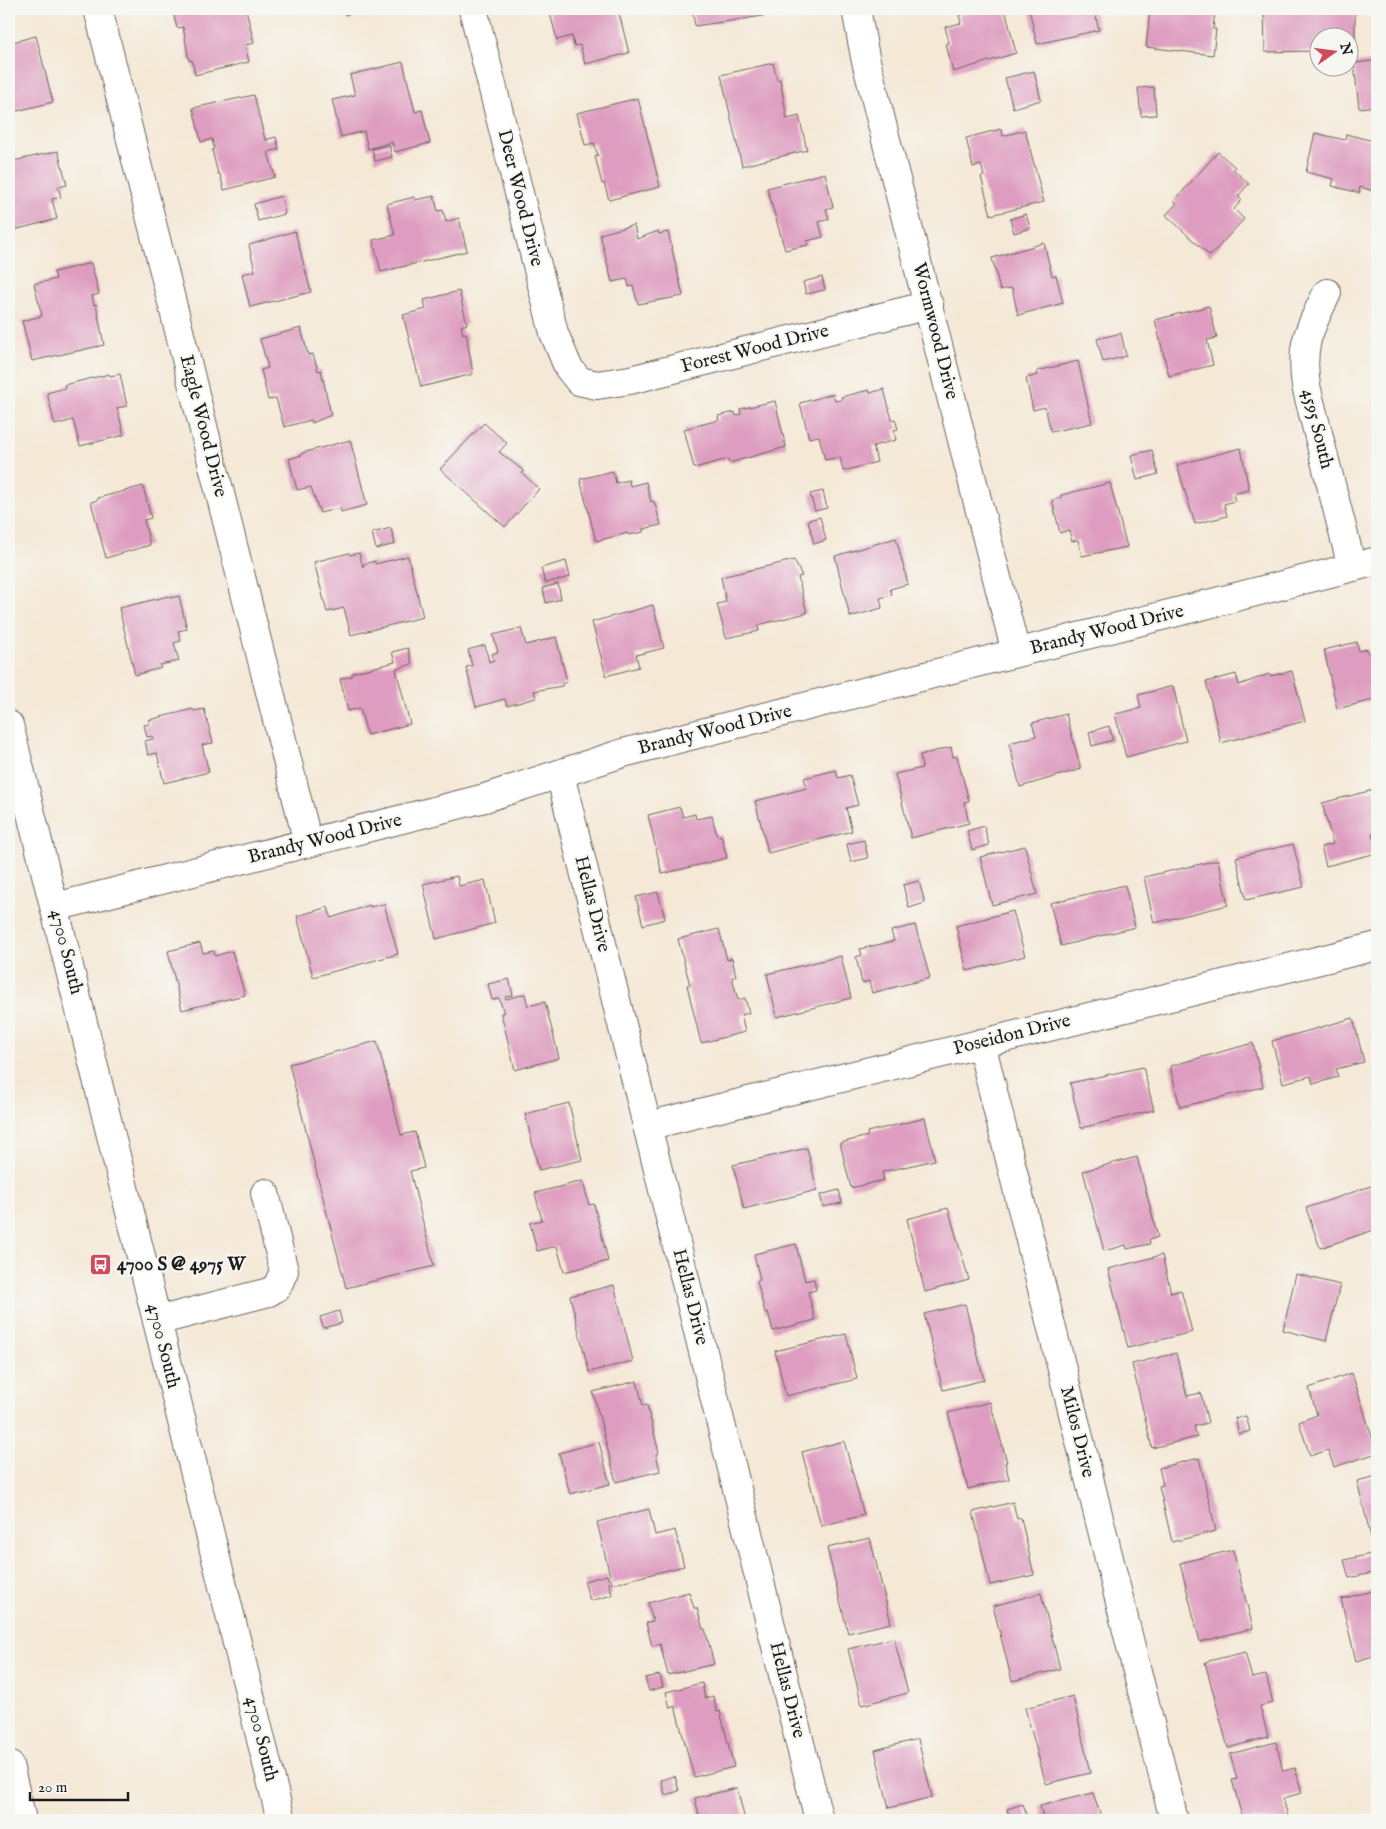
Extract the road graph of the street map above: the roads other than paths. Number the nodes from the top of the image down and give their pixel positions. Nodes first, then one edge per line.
1 (98, 9) edge
2 (473, 9) edge
3 (856, 9) edge
4 (1328, 293) dead end
5 (929, 305) junction
6 (579, 381) joint
7 (1365, 564) edge
8 (1016, 653) junction
9 (9, 725) edge
10 (560, 774) junction
11 (308, 843) junction
12 (55, 907) junction
13 (1377, 946) edge
14 (981, 1043) junction
15 (647, 1126) junction
16 (265, 1193) dead end
17 (157, 1320) junction
18 (9, 1765) edge
19 (22, 1820) edge
20 (281, 1820) edge
21 (820, 1820) edge
22 (1174, 1820) edge

1 - 11 street, Eagle Wood Drive
2 - 6 street, Deer Wood Drive
3 - 5 street, Wormwood Drive
4 - 7 street, 4595 South
5 - 6 street, Forest Wood Drive
5 - 8 street, Wormwood Drive
7 - 8 street, Brandy Wood Drive
8 - 10 street, Brandy Wood Drive
9 - 12 street, 4700 South
10 - 11 street, Brandy Wood Drive
10 - 15 street, Hellas Drive
11 - 12 street, Brandy Wood Drive
12 - 17 street, 4700 South
13 - 14 street, Poseidon Drive
14 - 15 street, Poseidon Drive
14 - 22 street, Milos Drive
15 - 21 street, Hellas Drive
16 - 17 street
17 - 20 street, 4700 South
18 - 19 street

